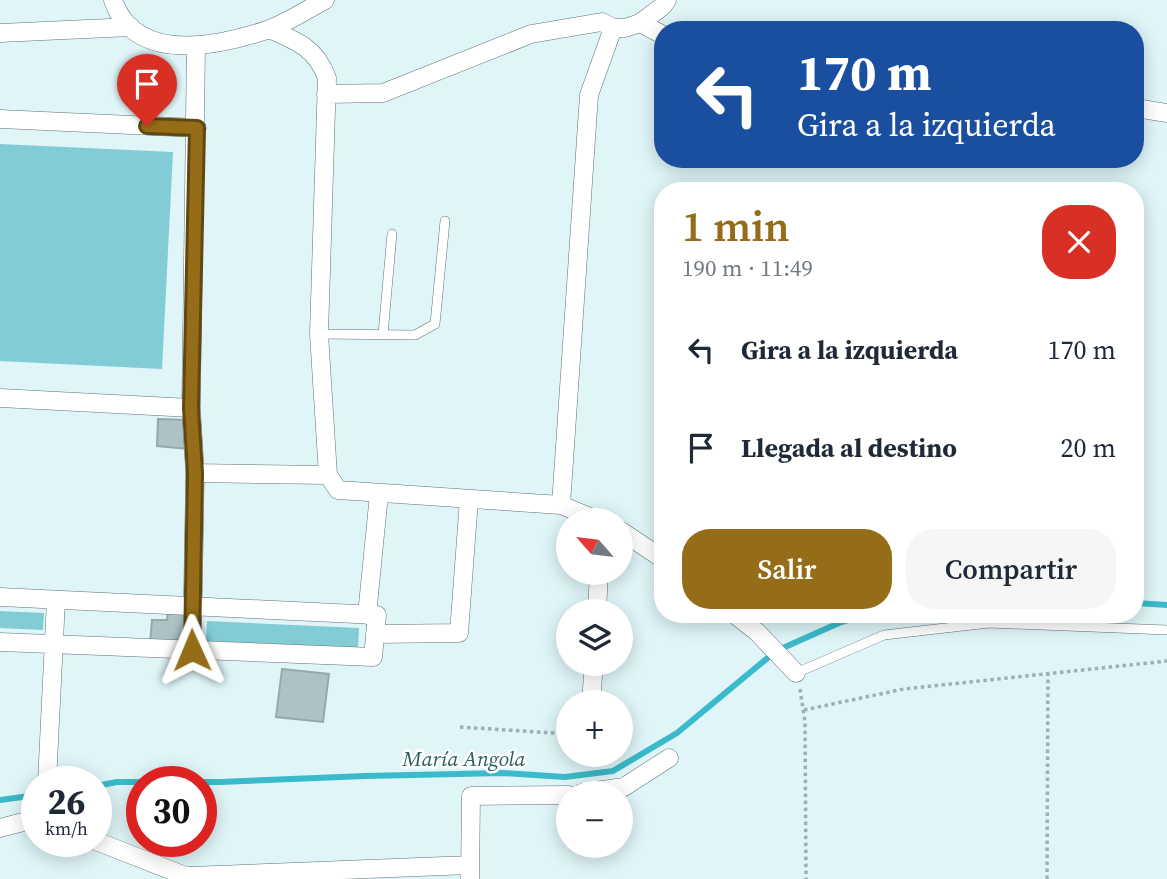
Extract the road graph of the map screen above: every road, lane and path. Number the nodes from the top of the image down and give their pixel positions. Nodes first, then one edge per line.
1 (113, 0) edge
2 (325, 0) edge
3 (667, 0) edge
4 (640, 23) junction
5 (131, 27) junction
6 (613, 28) junction
7 (269, 29) junction
8 (654, 30) edge
9 (0, 33) edge
10 (196, 47) junction
11 (327, 94) junction
12 (1144, 109) edge
13 (1167, 113) edge
14 (0, 119) edge
15 (197, 128) junction
16 (445, 221) dead end
17 (392, 234) dead end
18 (319, 334) junction
19 (383, 334) junction
20 (0, 398) edge
21 (191, 408) junction
22 (195, 473) junction
23 (328, 475) junction
24 (379, 494) junction
25 (470, 499) junction
26 (561, 505) junction
27 (568, 508) edge
28 (634, 540) edge
29 (654, 553) edge
30 (0, 597) edge
31 (56, 600) junction
32 (191, 607) junction
33 (368, 615) junction
34 (746, 623) edge
35 (1167, 630) edge
36 (375, 634) junction
37 (0, 642) edge
38 (54, 646) junction
39 (192, 650) junction
40 (1167, 661) edge
41 (796, 673) junction
42 (1048, 673) junction
43 (804, 710) junction
44 (460, 727) dead end
45 (556, 733) edge
46 (669, 758) dead end
47 (48, 766) edge
48 (633, 781) edge
49 (556, 795) edge
50 (21, 822) edge
51 (0, 828) edge
52 (112, 847) edge
53 (470, 872) edge
54 (192, 877) edge
55 (806, 879) edge
56 (1048, 879) edge

1 - 5 street
2 - 7 street
3 - 4 street
4 - 6 street
4 - 8 street
5 - 9 street
5 - 10 street
6 - 11 street
6 - 26 street
7 - 10 street
7 - 11 street
10 - 15 street
11 - 18 street
12 - 13 street
14 - 15 street
15 - 21 street
16 - 19 lane
17 - 19 lane
18 - 19 lane
18 - 23 street
20 - 21 street
21 - 22 street
22 - 23 street
22 - 32 street
23 - 24 street
24 - 25 street
24 - 33 street
25 - 26 street
25 - 36 street
26 - 27 street
28 - 29 street
30 - 31 street
31 - 32 street
31 - 38 street
32 - 33 street
32 - 39 street
33 - 36 street
34 - 41 street
35 - 41 lane
36 - 39 street
37 - 38 street
38 - 39 street
38 - 47 street
40 - 42 path
41 - 43 path
42 - 43 path
42 - 56 path
43 - 55 path
44 - 45 path
46 - 48 street
49 - 53 street
50 - 51 street
52 - 54 street
53 - 54 street

